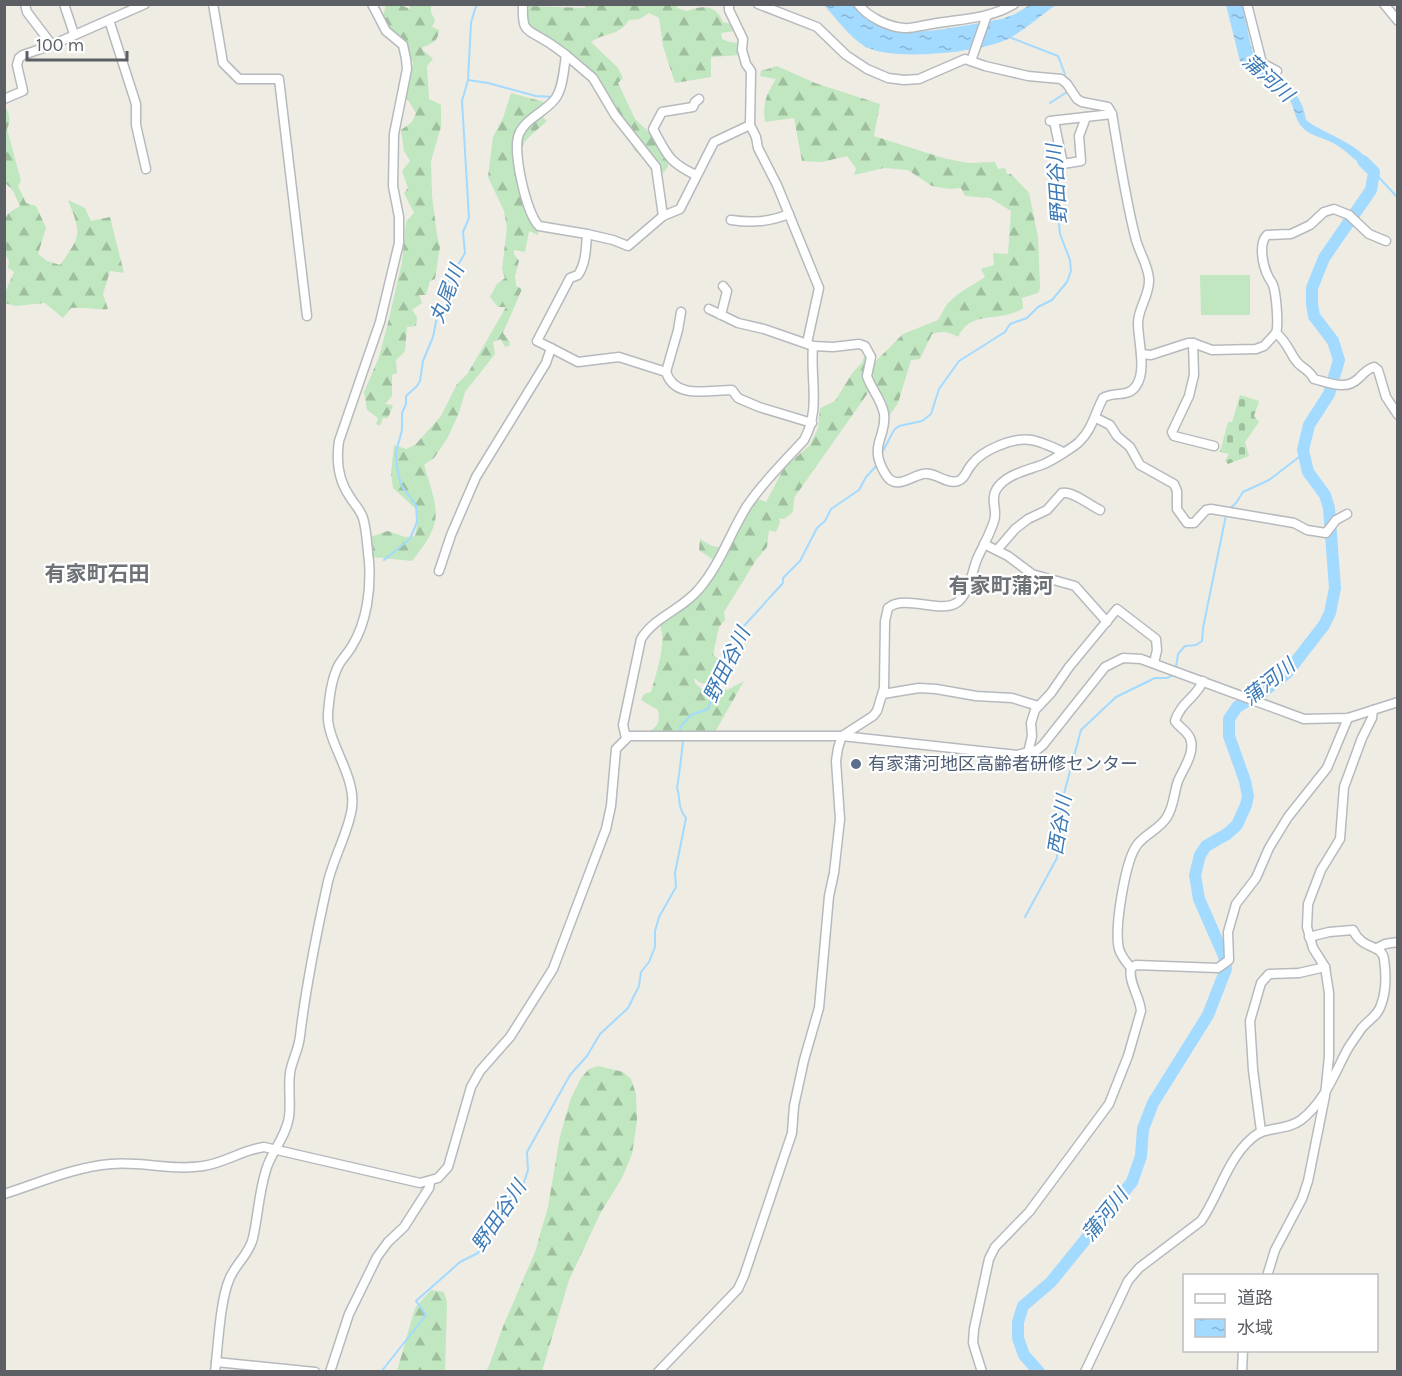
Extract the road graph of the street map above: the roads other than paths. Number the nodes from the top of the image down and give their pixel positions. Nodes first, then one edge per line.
1 (25, 4) edge
2 (64, 4) edge
3 (145, 4) edge
4 (213, 4) edge
5 (372, 4) edge
6 (523, 4) edge
7 (729, 4) edge
8 (758, 4) edge
9 (858, 4) edge
10 (1014, 4) edge
11 (1247, 4) edge
12 (1384, 4) edge
13 (986, 19) junction
14 (109, 20) junction
15 (1398, 21) edge
16 (74, 34) junction
17 (52, 45) junction
18 (566, 55) junction
19 (971, 61) junction
20 (1277, 71) dead end
21 (4, 99) edge
22 (699, 99) dead end
23 (1112, 114) junction
24 (1086, 117) junction
25 (750, 125) junction
26 (146, 169) dead end
27 (696, 175) junction
28 (789, 214) junction
29 (663, 216) junction
30 (731, 220) dead end
31 (587, 234) junction
32 (1386, 241) dead end
33 (723, 286) dead end
34 (709, 309) dead end
35 (681, 312) dead end
36 (721, 315) junction
37 (307, 316) dead end
38 (1276, 333) junction
39 (1193, 343) junction
40 (810, 345) junction
41 (551, 348) junction
42 (1141, 354) junction
43 (666, 372) junction
44 (1398, 415) edge
45 (1096, 418) junction
46 (812, 423) junction
47 (1214, 446) dead end
48 (1063, 452) junction
49 (1100, 510) dead end
50 (1347, 514) dead end
51 (984, 544) junction
52 (997, 550) junction
53 (439, 571) dead end
54 (1107, 622) junction
55 (1154, 663) junction
56 (1203, 681) junction
57 (883, 694) junction
58 (1398, 702) edge
59 (1038, 706) junction
60 (1373, 710) junction
61 (1348, 718) junction
62 (842, 736) junction
63 (626, 738) junction
64 (1028, 753) junction
65 (1309, 937) junction
66 (1398, 942) edge
67 (1377, 948) junction
68 (1324, 967) junction
69 (1131, 968) junction
70 (1325, 1096) junction
71 (1261, 1131) junction
72 (275, 1148) junction
73 (430, 1182) junction
74 (4, 1194) edge
75 (1267, 1274) edge
76 (1243, 1352) edge
77 (216, 1362) junction
78 (215, 1371) edge
79 (315, 1371) edge
80 (330, 1371) edge
81 (658, 1371) edge
82 (982, 1371) edge
83 (1085, 1371) edge
84 (1242, 1371) edge

1 - 17 street
2 - 16 street
3 - 14 street
4 - 37 street
5 - 72 street
6 - 18 street
7 - 25 street
8 - 19 street
9 - 13 street
10 - 13 street
11 - 20 street
12 - 15 street
13 - 19 street
14 - 16 street
14 - 26 street
16 - 17 street
17 - 21 street
18 - 29 street
18 - 31 street
19 - 23 street
22 - 27 street
23 - 24 street
23 - 42 street
24 - 24 street
25 - 27 street
25 - 28 street
27 - 29 street
28 - 30 street
28 - 40 street
29 - 31 street
31 - 41 street
32 - 38 street
33 - 36 street
34 - 36 street
35 - 43 street
36 - 40 street
38 - 39 street
38 - 44 street
39 - 42 street
39 - 47 street
40 - 46 street
40 - 48 street
41 - 43 street
41 - 53 street
42 - 45 street
43 - 46 street
45 - 48 street
45 - 50 street
46 - 63 street
48 - 51 street
49 - 52 street
51 - 52 street
51 - 57 street
52 - 54 street
54 - 55 street
54 - 59 street
55 - 56 street
55 - 64 street
56 - 61 street
56 - 69 street
57 - 59 street
57 - 62 street
58 - 60 street
59 - 64 street
60 - 61 street
60 - 65 street
61 - 69 street
62 - 63 street
62 - 64 street
62 - 81 street
63 - 73 street
65 - 67 street
65 - 68 street
66 - 67 street
67 - 70 street
68 - 70 street
68 - 71 street
69 - 82 street
70 - 71 street
70 - 75 street
71 - 83 street
72 - 73 street
72 - 74 street
72 - 77 street
73 - 80 street
76 - 84 street
77 - 78 street
77 - 79 street

